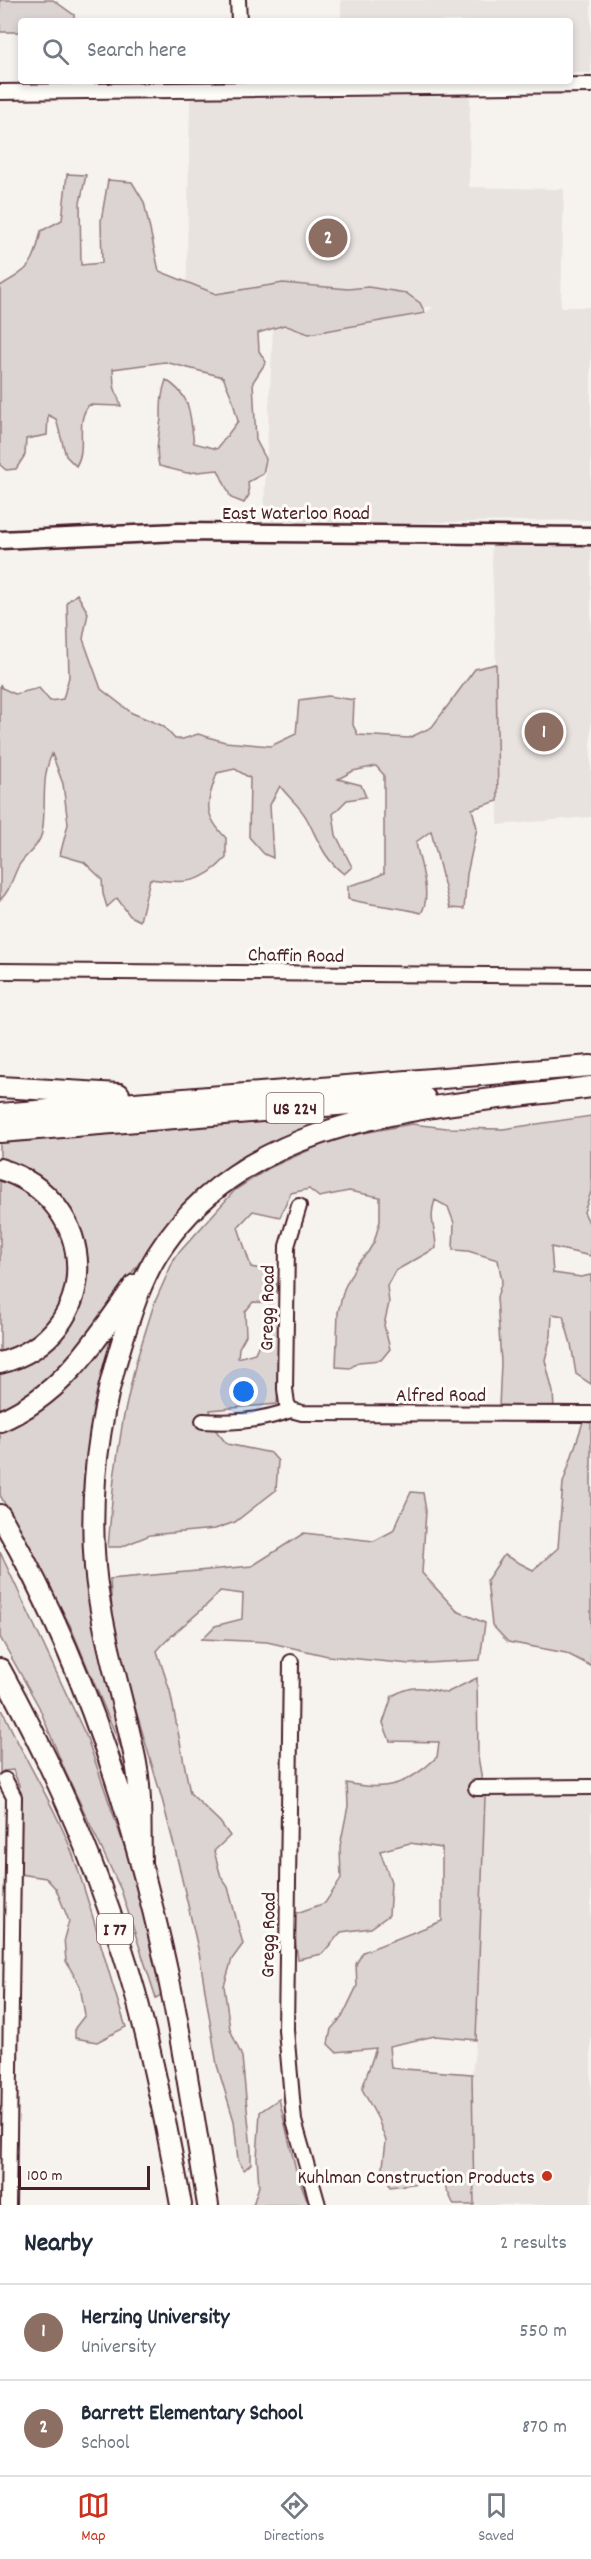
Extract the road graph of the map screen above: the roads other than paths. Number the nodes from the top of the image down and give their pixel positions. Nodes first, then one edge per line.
1 (238, 0) edge
2 (239, 18) edge
3 (240, 85) edge
4 (591, 85) edge
5 (0, 92) edge
6 (591, 536) edge
7 (0, 540) edge
8 (0, 971) edge
9 (591, 976) edge
10 (591, 1066) edge
11 (591, 1086) edge
12 (0, 1087) edge
13 (202, 1096) junction
14 (0, 1114) edge
15 (0, 1132) edge
16 (0, 1169) edge
17 (299, 1206) dead end
18 (155, 1257) junction
19 (0, 1363) edge
20 (291, 1410) junction
21 (591, 1414) edge
22 (0, 1421) edge
23 (203, 1421) dead end
24 (0, 1515) edge
25 (291, 1662) dead end
26 (0, 1669) edge
27 (5, 1780) dead end
28 (591, 1787) edge
29 (476, 1788) dead end
30 (141, 1862) junction
31 (8, 2205) edge
32 (181, 2205) edge
33 (208, 2205) edge
34 (318, 2205) edge

1 - 2 street
3 - 4 street
3 - 5 street
6 - 7 main road, East Waterloo Road
8 - 9 street, Chaffin Road
10 - 13 highway, US 224
11 - 15 highway, US 224
11 - 18 highway
12 - 13 highway
13 - 14 highway, US 224
16 - 19 highway
17 - 20 street, Gregg Road
18 - 22 highway
18 - 30 highway
20 - 21 street, Alfred Road
20 - 23 street
24 - 30 highway, I 77
25 - 34 street, Gregg Road
26 - 32 highway, I 77
27 - 31 street
28 - 29 street
30 - 33 highway, I 77

